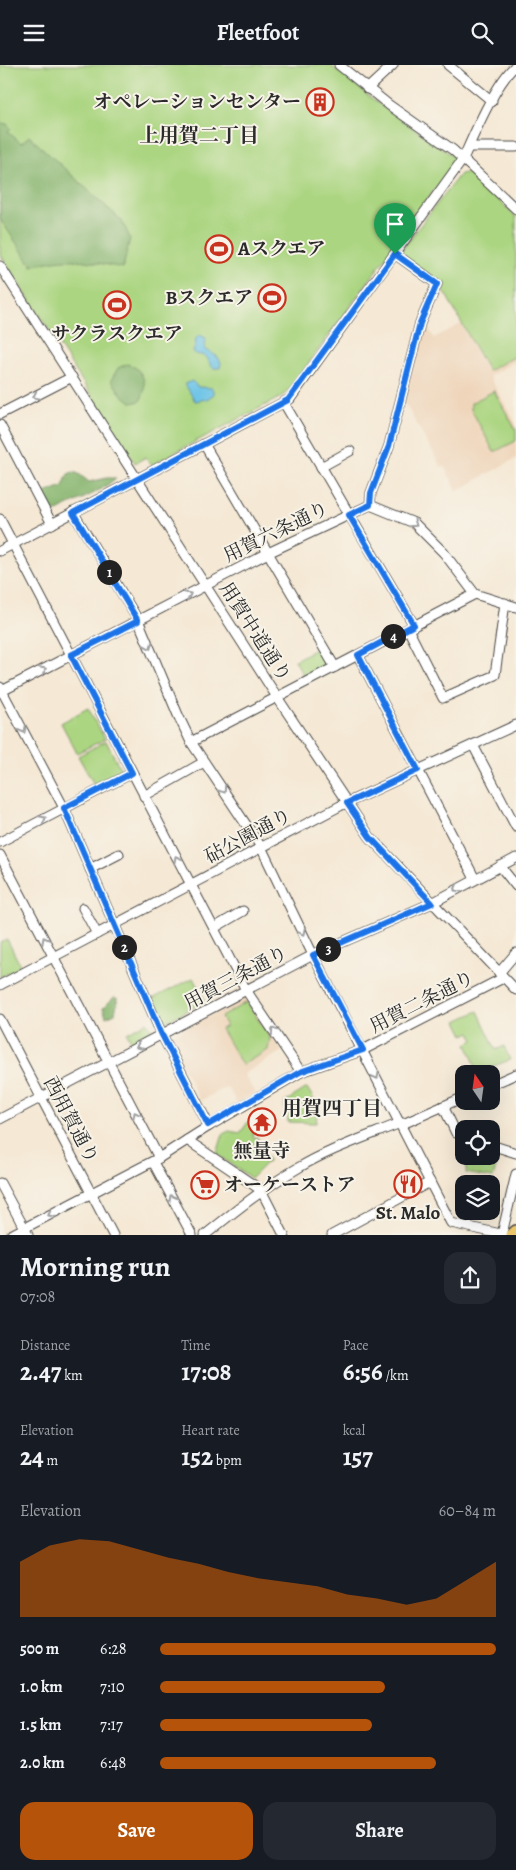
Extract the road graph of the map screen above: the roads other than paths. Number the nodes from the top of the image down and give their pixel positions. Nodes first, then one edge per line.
1 (339, 65) edge
2 (393, 65) edge
3 (448, 65) edge
4 (516, 65) edge
5 (367, 89) junction
6 (492, 101) junction
7 (469, 147) junction
8 (516, 147) edge
9 (464, 159) junction
10 (516, 209) edge
11 (395, 254) junction
12 (2, 272) edge
13 (72, 377) junction
14 (284, 403) junction
15 (0, 414) edge
16 (0, 425) edge
17 (204, 444) junction
18 (350, 451) dead end
19 (322, 467) junction
20 (138, 479) junction
21 (370, 505) junction
22 (73, 513) junction
23 (349, 515) junction
24 (0, 519) edge
25 (52, 524) junction
26 (13, 544) junction
27 (0, 551) edge
28 (268, 553) junction
29 (206, 586) junction
30 (475, 594) junction
31 (505, 603) junction
32 (516, 607) edge
33 (138, 621) junction
34 (411, 627) junction
35 (71, 655) junction
36 (358, 655) junction
37 (335, 667) junction
38 (1, 690) edge
39 (277, 697) junction
40 (516, 725) edge
41 (191, 741) junction
42 (473, 745) junction
43 (204, 762) junction
44 (418, 770) junction
45 (132, 773) junction
46 (144, 796) junction
47 (347, 803) junction
48 (64, 808) junction
49 (516, 827) edge
50 (0, 842) edge
51 (261, 847) junction
52 (118, 853) dead end
53 (0, 855) edge
54 (516, 858) edge
55 (500, 866) junction
56 (90, 869) junction
57 (475, 879) junction
58 (191, 885) junction
59 (516, 886) edge
60 (432, 903) junction
61 (83, 908) dead end
62 (243, 911) dead end
63 (114, 924) junction
64 (214, 928) junction
65 (96, 934) junction
66 (516, 953) edge
67 (313, 955) junction
68 (53, 956) junction
69 (501, 975) junction
70 (0, 985) edge
71 (515, 988) edge
72 (246, 990) junction
73 (0, 1019) edge
74 (162, 1035) junction
75 (363, 1050) junction
76 (108, 1062) junction
77 (300, 1072) junction
78 (516, 1075) edge
79 (500, 1081) edge
80 (41, 1098) junction
81 (455, 1101) edge
82 (443, 1106) junction
83 (0, 1119) edge
84 (400, 1123) junction
85 (208, 1125) junction
86 (455, 1131) edge
87 (188, 1140) junction
88 (500, 1148) edge
89 (516, 1153) edge
90 (156, 1160) junction
91 (516, 1174) edge
92 (430, 1182) junction
93 (0, 1183) edge
94 (261, 1190) junction
95 (91, 1194) junction
96 (26, 1231) edge
97 (516, 1231) edge
98 (11, 1235) edge
99 (113, 1235) edge
100 (192, 1235) edge
101 (205, 1235) edge
102 (284, 1235) edge
103 (332, 1235) edge
104 (506, 1235) edge

1 - 5 street
2 - 5 street
3 - 6 street
4 - 6 street
5 - 9 street
6 - 7 street
7 - 8 street
7 - 9 street
9 - 10 street
9 - 11 street
11 - 14 street
11 - 21 street
12 - 13 street, 用賀中道通り
13 -> 15 street
13 - 20 street, 用賀中道通り
14 - 17 street
14 - 19 street
16 - 25 street
17 - 20 street
17 - 28 street
18 - 19 street
19 - 23 street
20 - 22 street
20 - 29 street, 用賀中道通り
21 - 23 street, 用賀六条通り
21 -> 30 street
22 - 25 street
22 - 33 street
23 - 28 street, 用賀六条通り
23 - 34 street
24 - 26 street
25 - 26 street
26 - 27 street
26 - 35 street
28 - 29 street, 用賀六条通り
28 - 37 street
33 -> 29 street, 用賀六条通り
29 - 39 street, 用賀中道通り
30 - 31 street
30 - 34 street
31 - 32 street
31 - 34 street
33 - 35 street, 用賀六条通り
33 -> 41 street
34 - 36 street
38 -> 35 street, 用賀六条通り
35 - 45 street
36 - 37 street
36 - 44 street
37 - 39 street
38 -> 48 street
39 - 41 street
39 - 47 street, 用賀中道通り
40 - 42 street, 砧公園通り
41 - 43 street
42 - 44 street, 砧公園通り
42 - 49 street
43 - 46 street
43 -> 51 street
44 - 47 street, 砧公園通り
44 - 57 street
45 - 46 street
45 - 48 street
58 -> 46 street
47 - 51 street, 砧公園通り
47 - 60 street, 用賀中道通り
50 -> 48 street
48 - 56 street
51 - 58 street, 砧公園通り
51 -> 67 street
52 - 56 street
68 -> 53 street
54 - 55 street, 用賀三条通り
55 - 57 street, 用賀三条通り
55 - 59 street
56 - 63 street
57 -> 60 street, 用賀三条通り
58 - 63 street, 砧公園通り
58 - 64 street
60 - 67 street, 用賀三条通り
60 - 69 street, 用賀中道通り
61 - 65 street
62 - 64 street
63 - 65 street, 砧公園通り
63 - 74 street
64 - 72 street
65 - 68 street, 砧公園通り
66 - 69 street
67 - 72 street, 用賀三条通り
67 - 75 street
68 - 70 street, 砧公園通り
68 - 76 street
69 - 71 street, 用賀中道通り
69 - 75 street, 用賀二条通り
72 - 74 street, 用賀三条通り
77 -> 72 street
73 - 80 street, 西用賀通り
74 -> 76 street, 用賀三条通り
74 - 85 street
75 - 77 street, 用賀二条通り
75 -> 84 street
76 - 80 street, 用賀三条通り
90 -> 76 street
77 - 85 street, 用賀二条通り
78 - 79 street
80 - 83 street, 用賀三条通り
80 - 95 street, 西用賀通り
81 - 82 street
82 - 84 street
82 - 86 street
84 - 92 street
84 - 94 street
85 - 87 street, 用賀二条通り
87 - 90 street, 用賀二条通り
87 - 94 street
88 - 89 street
90 - 95 street, 用賀二条通り
100 -> 90 street
91 - 104 street
92 - 103 street
92 - 104 street
93 - 96 street
94 - 101 street
94 - 102 street
95 -> 96 street, 用賀二条通り
95 - 99 street, 西用賀通り
96 - 98 street, 用賀二条通り
97 - 104 main road

